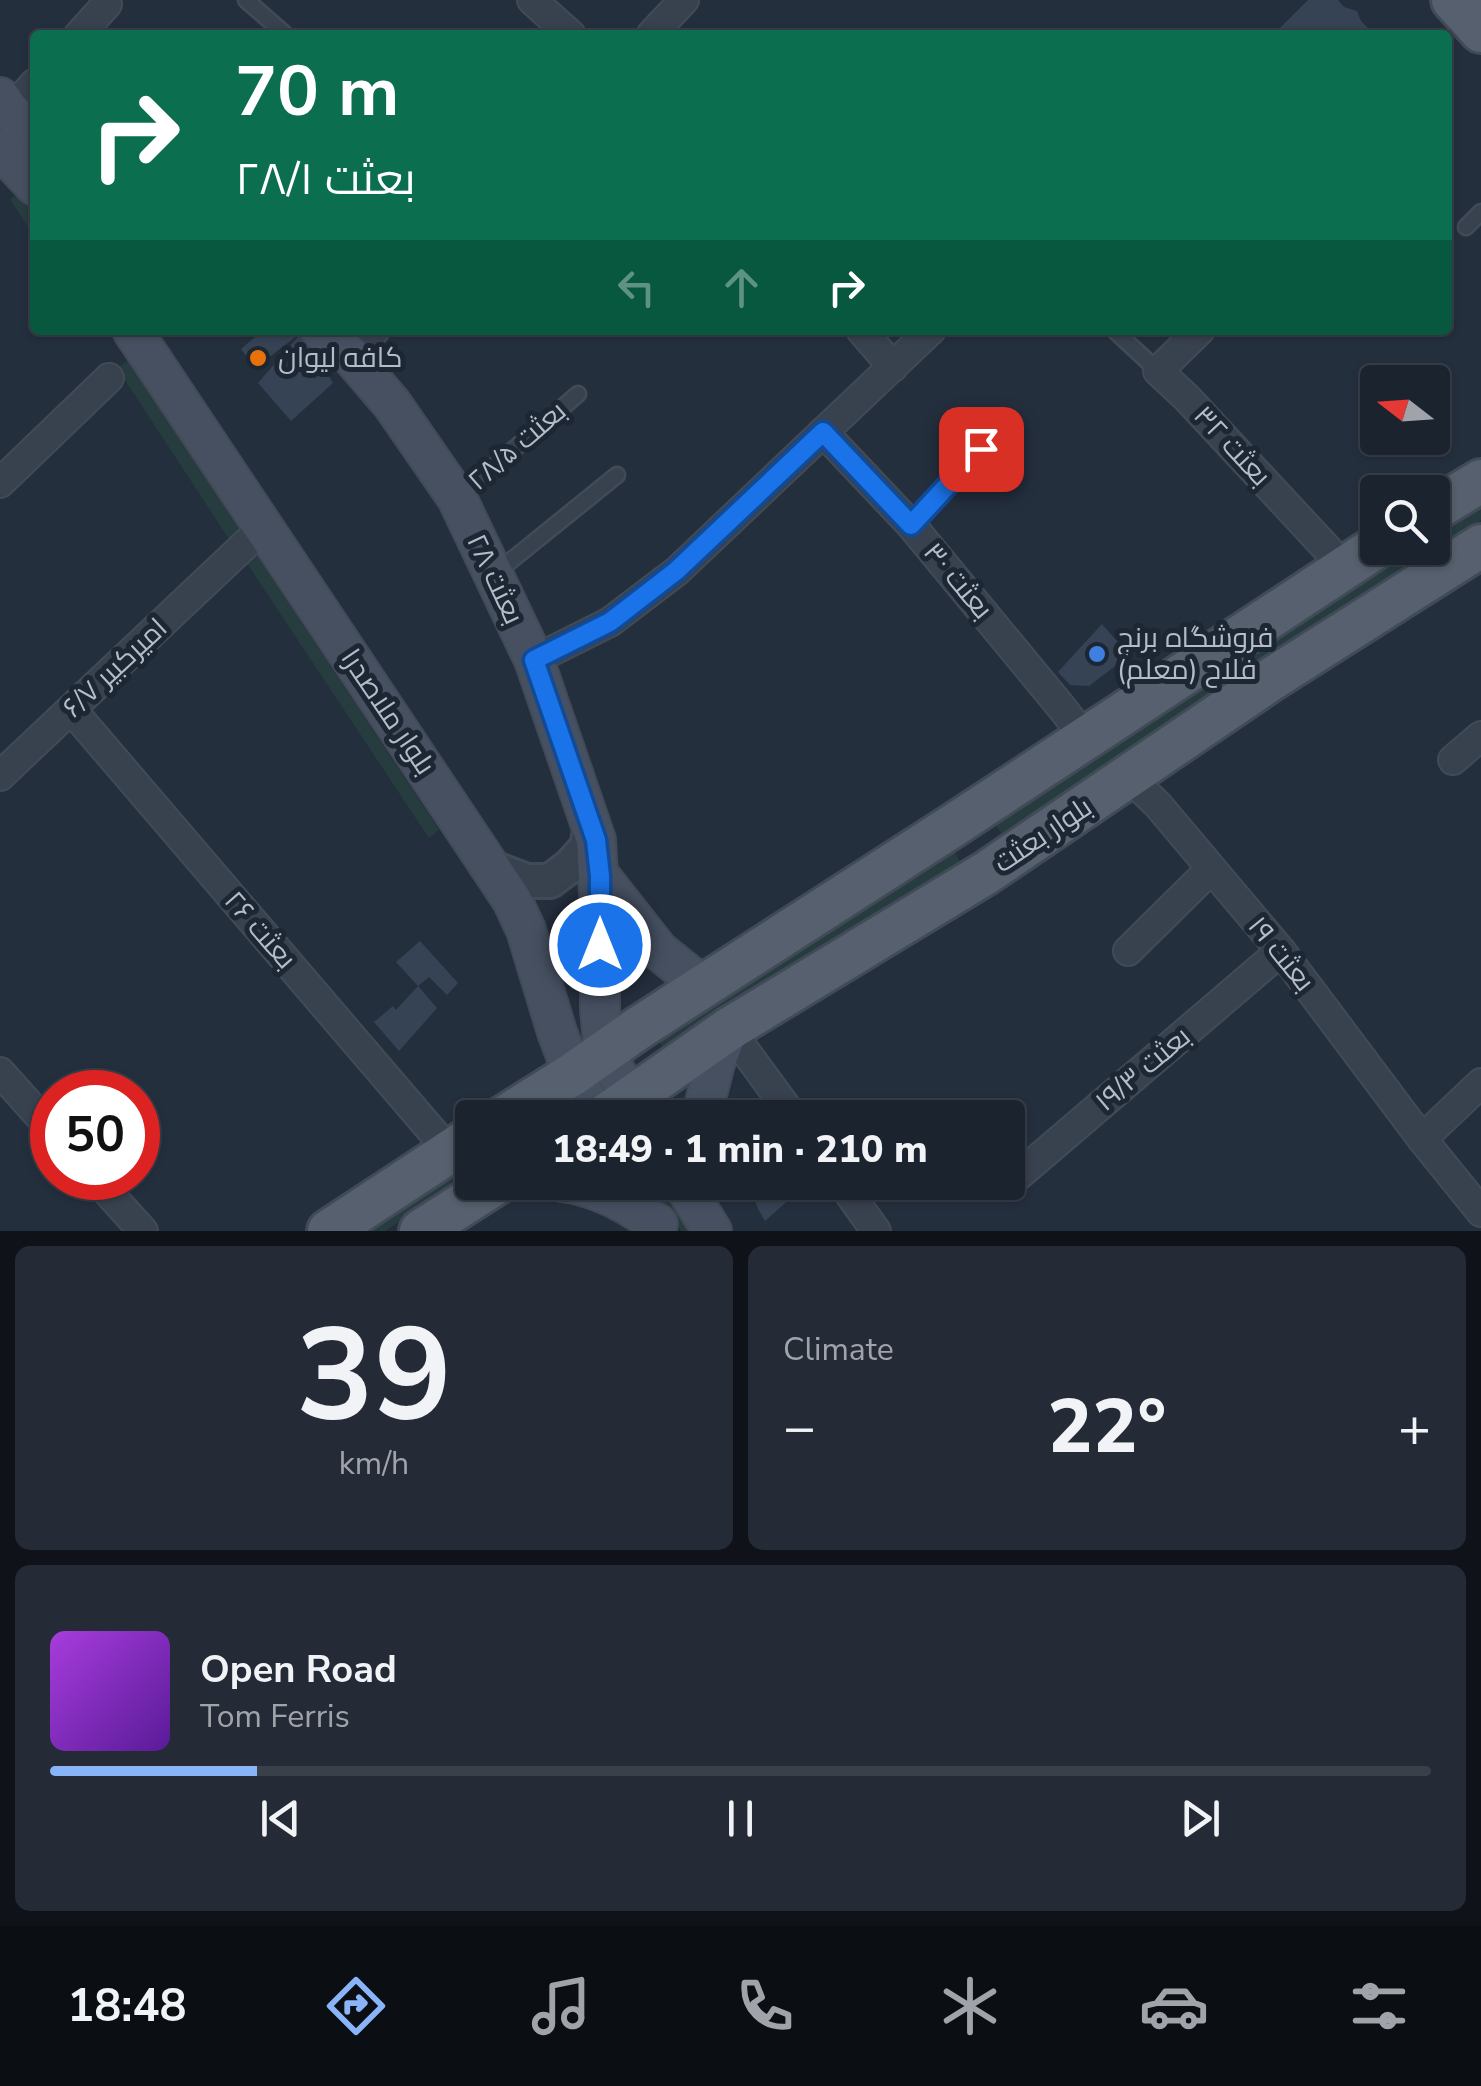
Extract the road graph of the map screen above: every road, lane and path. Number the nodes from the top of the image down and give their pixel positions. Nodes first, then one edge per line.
1 (246, 0) edge
2 (532, 0) edge
3 (684, 0) edge
4 (1453, 0) edge
5 (107, 4) dead end
6 (84, 30) edge
7 (280, 30) edge
8 (565, 30) edge
9 (655, 30) edge
10 (1481, 31) edge
11 (30, 91) edge
12 (15, 115) edge
13 (0, 149) edge
14 (30, 181) edge
15 (1481, 212) edge
16 (1466, 227) dead end
17 (139, 335) edge
18 (337, 335) edge
19 (865, 335) edge
20 (926, 335) edge
21 (1119, 335) edge
22 (1195, 335) edge
23 (363, 343) edge
24 (892, 366) junction
25 (1158, 371) junction
26 (108, 378) dead end
27 (578, 394) dead end
28 (823, 432) junction
29 (981, 449) dead end
30 (617, 475) dead end
31 (1481, 480) edge
32 (0, 484) edge
33 (457, 498) junction
34 (1450, 500) edge
35 (911, 525) junction
36 (264, 526) junction
37 (1481, 546) edge
38 (1360, 555) edge
39 (1360, 557) edge
40 (493, 575) junction
41 (534, 660) junction
42 (70, 709) junction
43 (1481, 736) edge
44 (1084, 738) junction
45 (1453, 760) dead end
46 (0, 776) edge
47 (1129, 777) junction
48 (591, 825) junction
49 (954, 825) junction
50 (490, 866) junction
51 (1211, 869) junction
52 (986, 873) junction
53 (600, 876) junction
54 (1128, 951) dead end
55 (1281, 951) junction
56 (704, 986) junction
57 (729, 1029) junction
58 (588, 1063) junction
59 (0, 1072) edge
60 (1481, 1082) edge
61 (531, 1100) edge
62 (610, 1100) edge
63 (635, 1100) edge
64 (706, 1100) edge
65 (781, 1100) edge
66 (30, 1105) edge
67 (451, 1140) edge
68 (1422, 1140) junction
69 (1025, 1170) edge
70 (115, 1200) edge
71 (473, 1200) edge
72 (620, 1200) edge
73 (644, 1200) edge
74 (854, 1200) edge
75 (1481, 1212) edge
76 (660, 1228) edge
77 (142, 1231) edge
78 (329, 1231) edge
79 (421, 1231) edge
80 (876, 1231) edge

1 - 7 lane
2 - 8 street
3 - 9 street
4 - 10 main road
5 - 6 street
11 - 12 street
13 - 14 main road
15 - 16 lane
17 - 36 main road, بلوار ملاصدرا
18 - 23 main road, بعثت ۲۸
19 - 24 street
20 - 24 street
21 - 25 lane
22 - 25 street
23 - 33 main road, بعثت ۲۸
24 - 28 street
25 - 38 street, بعثت ۳۲
26 - 32 street
27 - 33 lane, بعثت ۲۸/۵
28 - 35 street, بعثت ۳۰
28 - 41 street
29 - 35 lane
30 - 40 lane
31 - 34 main road
33 - 40 main road, بعثت ۲۸
35 - 44 street, بعثت ۳۰
36 - 42 street, امیرکبیر ۶/۷
36 - 50 main road, بلوار ملاصدرا
37 - 47 main road, بلوار بعثت
39 - 44 main road, بلوار بعثت
40 - 41 main road, بعثت ۲۸
41 - 48 main road, بعثت ۲۸
42 - 46 street, امیرکبیر ۶/۷
42 - 67 street, بعثت ۲۶
43 - 45 street
44 - 49 main road, بلوار بعثت
47 - 51 street, بعثت ۱۹
47 - 52 main road, بلوار بعثت
48 - 50 street
48 - 53 main road, بعثت ۲۸
49 - 52 main road
49 - 56 main road, بلوار بعثت
50 - 58 main road, بلوار ملاصدرا
51 - 54 street
51 - 55 street, بعثت ۱۹
52 - 57 main road, بلوار بعثت
53 - 56 main road
53 - 58 main road, بعثت ۲۸
55 - 68 street, بعثت ۱۹
55 - 69 street, بعثت ۱۹/۳
56 - 58 main road, بلوار بعثت
57 - 63 main road, بلوار بعثت
57 - 64 main road
57 - 65 street
58 - 61 main road, بلوار بعثت
58 - 62 main road, بعثت ۲۸
59 - 66 street
60 - 68 street
67 - 78 main road
68 - 75 street, بعثت ۱۹
70 - 77 street
71 - 79 main road
72 - 76 main road
73 - 76 main road
74 - 80 street

